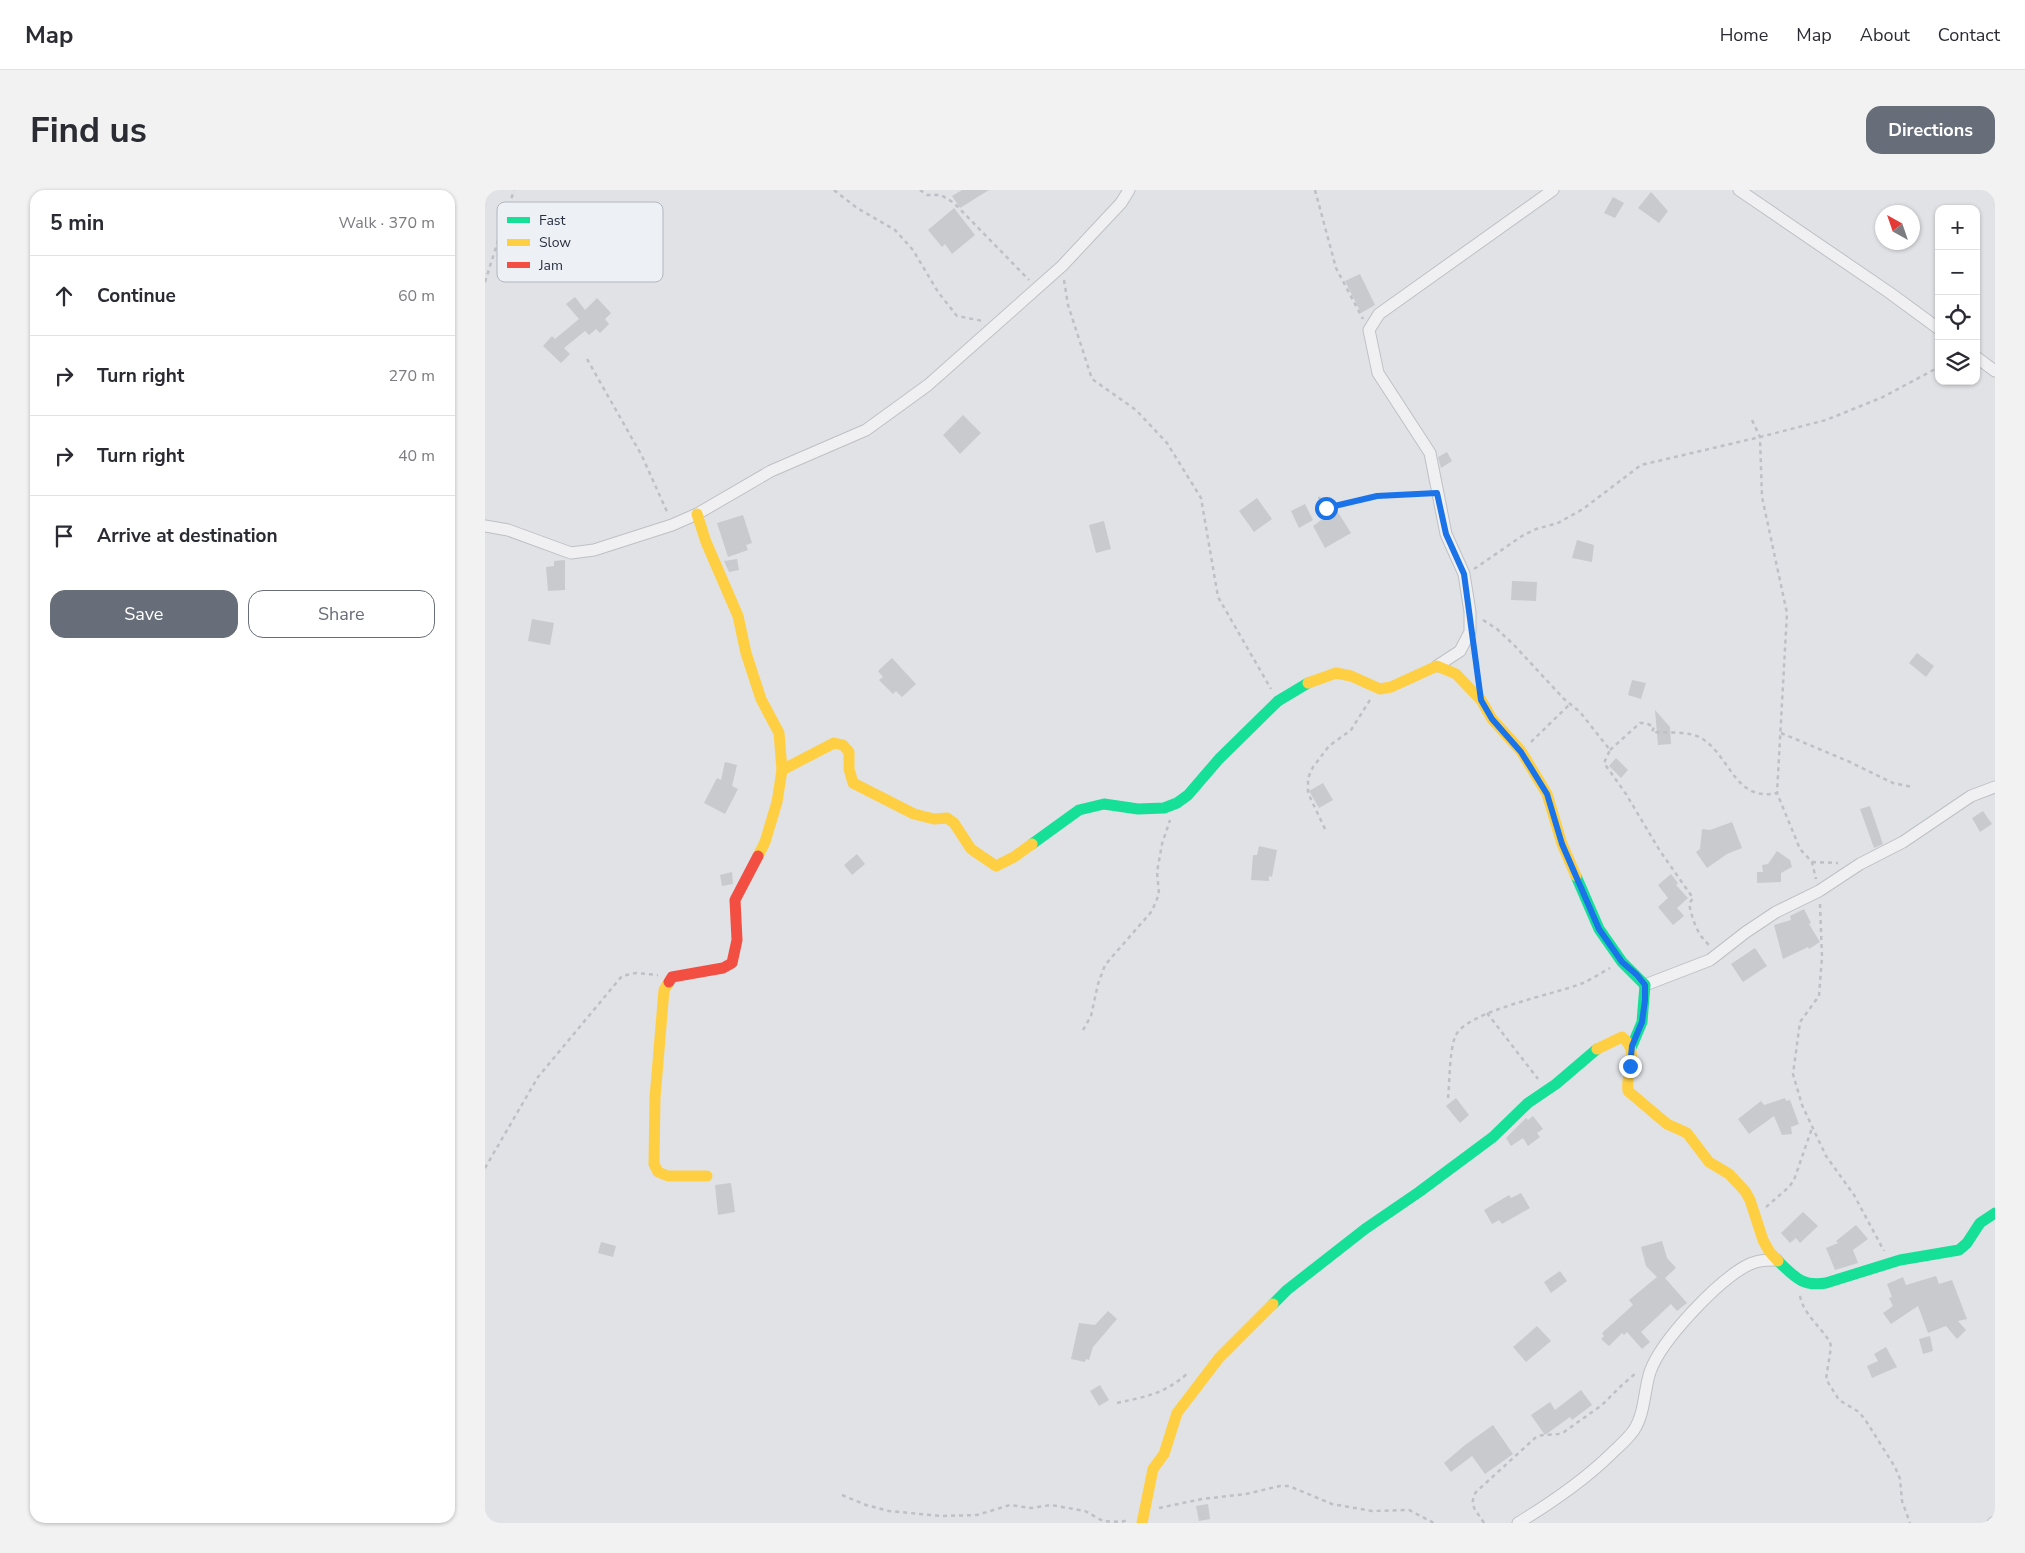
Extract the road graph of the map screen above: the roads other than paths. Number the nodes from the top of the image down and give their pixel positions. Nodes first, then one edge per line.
1 (1129, 190) edge
2 (1553, 190) edge
3 (1739, 190) edge
4 (1935, 326) edge
5 (1980, 360) edge
6 (1995, 371) edge
7 (697, 514) junction
8 (485, 526) edge
9 (1437, 666) junction
10 (782, 770) junction
11 (1995, 788) edge
12 (1645, 985) junction
13 (1632, 1046) junction
14 (707, 1176) dead end
15 (1995, 1213) edge
16 (1777, 1260) junction
17 (1143, 1518) edge
18 (1518, 1523) edge

1 - 7 street
2 - 9 street
3 - 4 street
5 - 6 street
7 - 8 street
7 - 10 street
9 - 10 street
9 - 12 street
10 - 14 street
11 - 12 street
12 - 13 street
13 - 16 street
13 - 17 street
15 - 16 street
16 - 18 street

